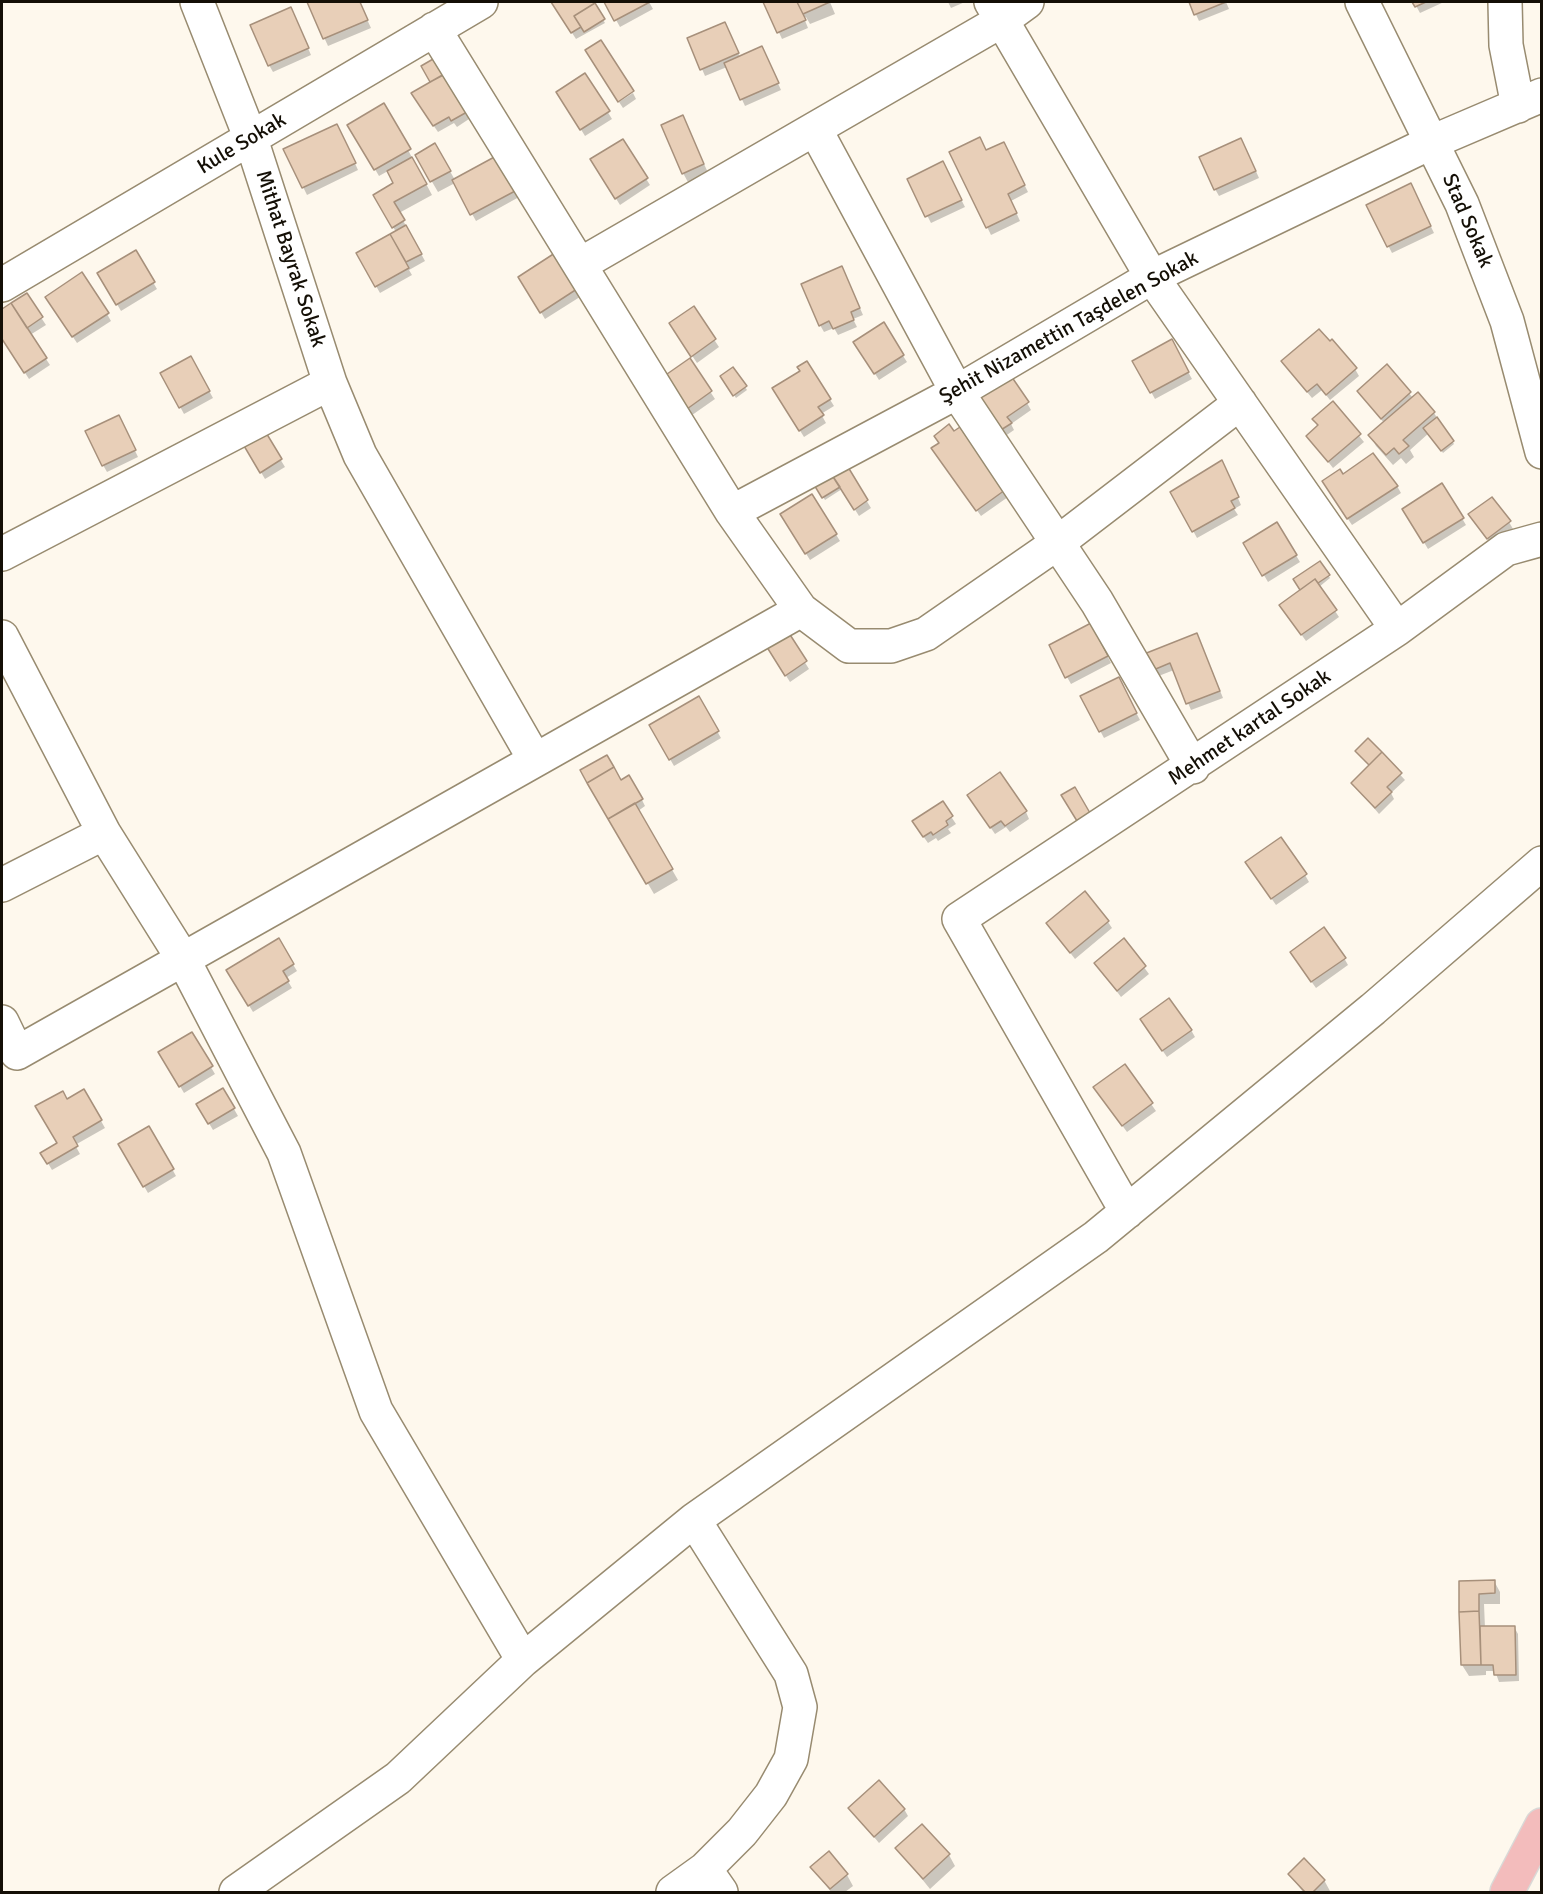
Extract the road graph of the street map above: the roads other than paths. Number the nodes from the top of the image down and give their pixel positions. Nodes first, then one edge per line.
1 (197, 2) edge
2 (481, 2) edge
3 (1027, 2) edge
4 (1362, 2) edge
5 (1505, 2) edge
6 (996, 11) edge
7 (434, 29) junction
8 (1530, 101) edge
9 (815, 129) junction
10 (251, 139) junction
11 (1432, 142) junction
12 (581, 264) junction
13 (1152, 277) junction
14 (2, 283) edge
15 (330, 383) junction
16 (957, 392) junction
17 (1240, 403) junction
18 (1542, 452) edge
19 (732, 512) junction
20 (1542, 539) edge
21 (1056, 544) junction
22 (2, 554) edge
23 (801, 610) junction
24 (1397, 629) junction
25 (2, 637) edge
26 (535, 760) junction
27 (1193, 767) junction
28 (104, 833) junction
29 (1542, 863) edge
30 (2, 885) edge
31 (183, 959) junction
32 (2, 1022) edge
33 (1127, 1212) junction
34 (694, 1520) junction
35 (523, 1660) junction
36 (1542, 1825) edge
37 (713, 1881) edge
38 (236, 1893) edge
39 (673, 1893) edge
40 (1507, 1893) edge

1 - 10 street, Mithat Bayrak Sokak
2 - 7 street, Kule Sokak
3 - 6 street
4 - 11 street, Stad Sokak
5 - 8 street
6 - 9 street
6 - 13 street
7 - 10 street, Kule Sokak
7 - 12 street
8 - 11 street, Şehit Nizamettin Taşdelen Sokak
9 - 12 street
9 - 16 street
10 - 14 street, Kule Sokak
10 - 15 street, Mithat Bayrak Sokak
11 - 13 street, Şehit Nizamettin Taşdelen Sokak
11 - 18 street, Stad Sokak
12 - 19 street
13 - 16 street, Şehit Nizamettin Taşdelen Sokak
13 - 17 street
15 - 22 street
15 - 26 street, Mithat Bayrak Sokak
16 - 19 street, Şehit Nizamettin Taşdelen Sokak
16 - 21 street
17 - 21 street
17 - 24 street
19 - 23 street
20 - 24 street, Mehmet kartal Sokak
21 - 23 street
21 - 27 street
23 - 26 street
24 - 27 street, Mehmet kartal Sokak
25 - 28 street
26 - 31 street
27 - 33 street, Mehmet kartal Sokak
28 - 30 street
28 - 31 street
29 - 33 street
31 - 32 street
31 - 35 street
33 - 34 street
34 - 35 street
34 - 37 street
35 - 38 street
36 - 40 main road
37 - 39 street

